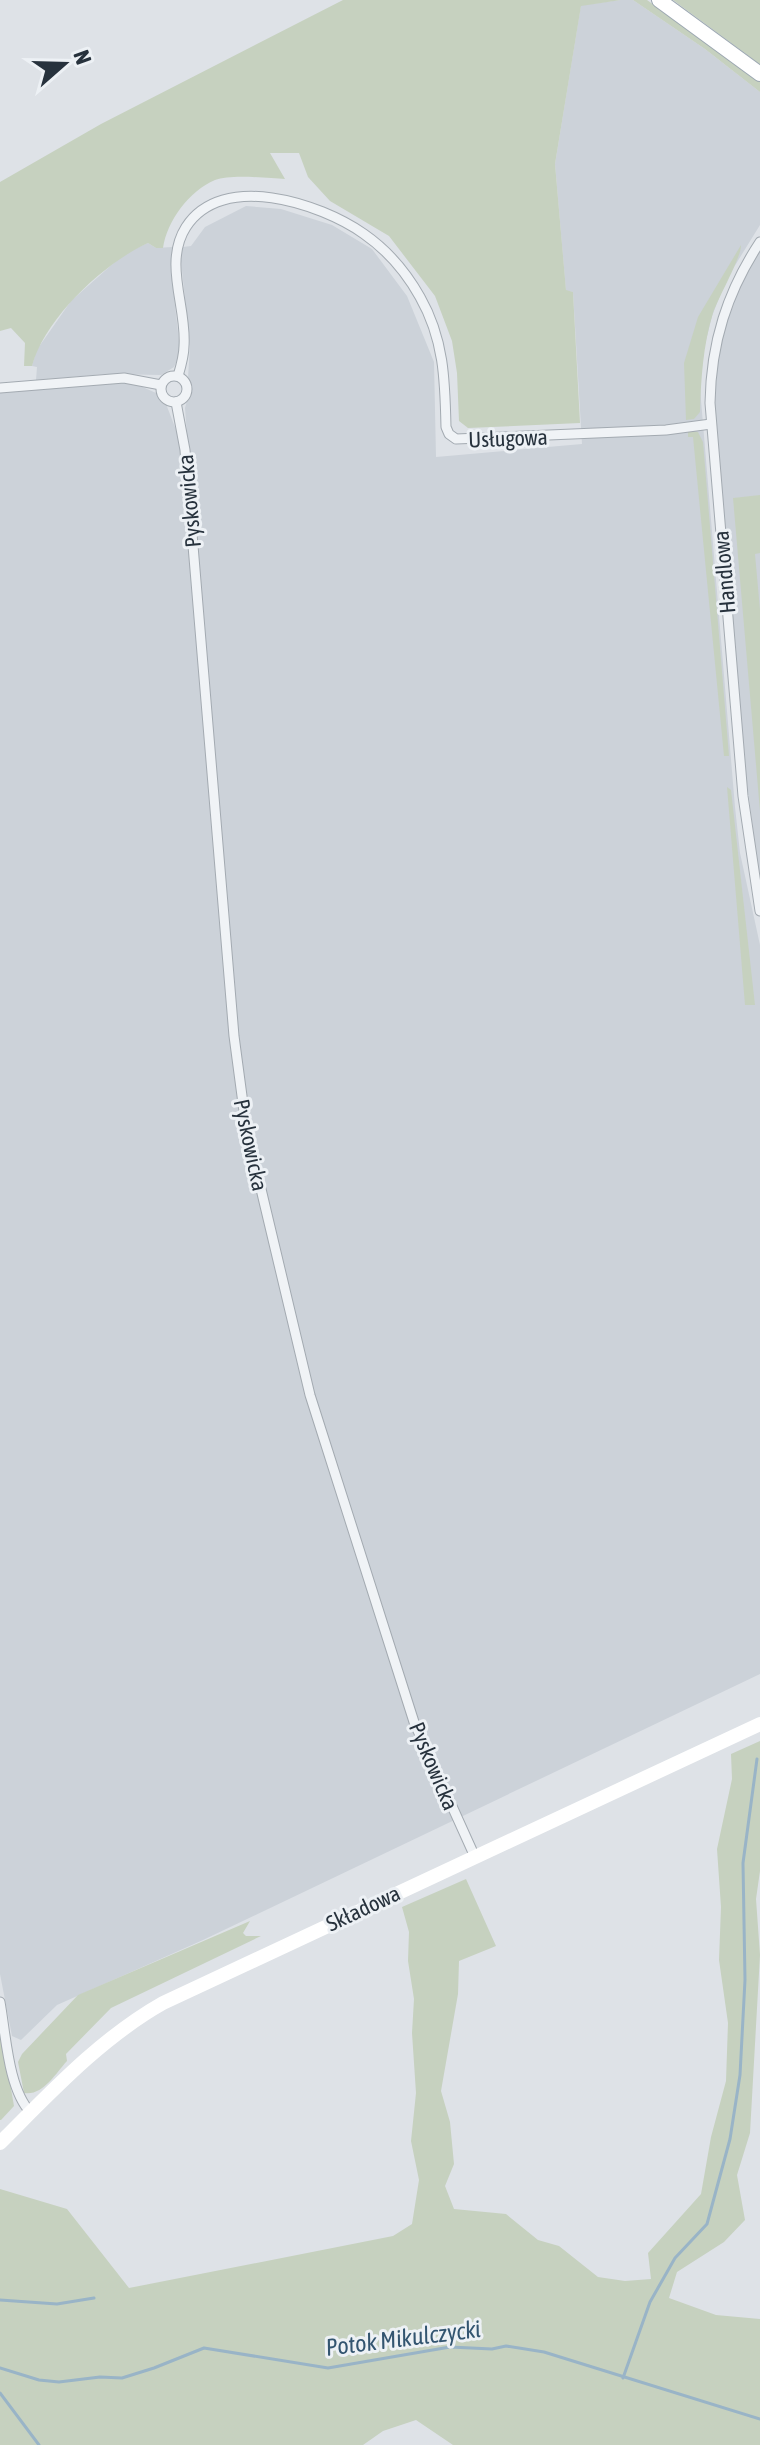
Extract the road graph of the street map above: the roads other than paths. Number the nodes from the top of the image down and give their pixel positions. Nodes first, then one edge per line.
1 (659, 0) edge
2 (760, 74) edge
3 (760, 242) edge
4 (178, 376) junction
5 (161, 385) junction
6 (0, 388) edge
7 (176, 402) junction
8 (711, 424) junction
9 (760, 911) edge
10 (760, 1724) edge
11 (475, 1857) junction
12 (0, 2002) edge
13 (31, 2113) junction
14 (0, 2143) edge

1 - 2 main road
3 - 8 street, Handlowa
4 - 5 street
4 - 7 street
4 - 8 street, Usługowa
5 - 6 street
5 - 7 street
7 - 11 street, Pyskowicka
8 - 9 street, Handlowa
10 - 11 main road, Składowa
11 - 13 main road, Składowa
12 - 13 street
13 - 14 main road, Składowa

